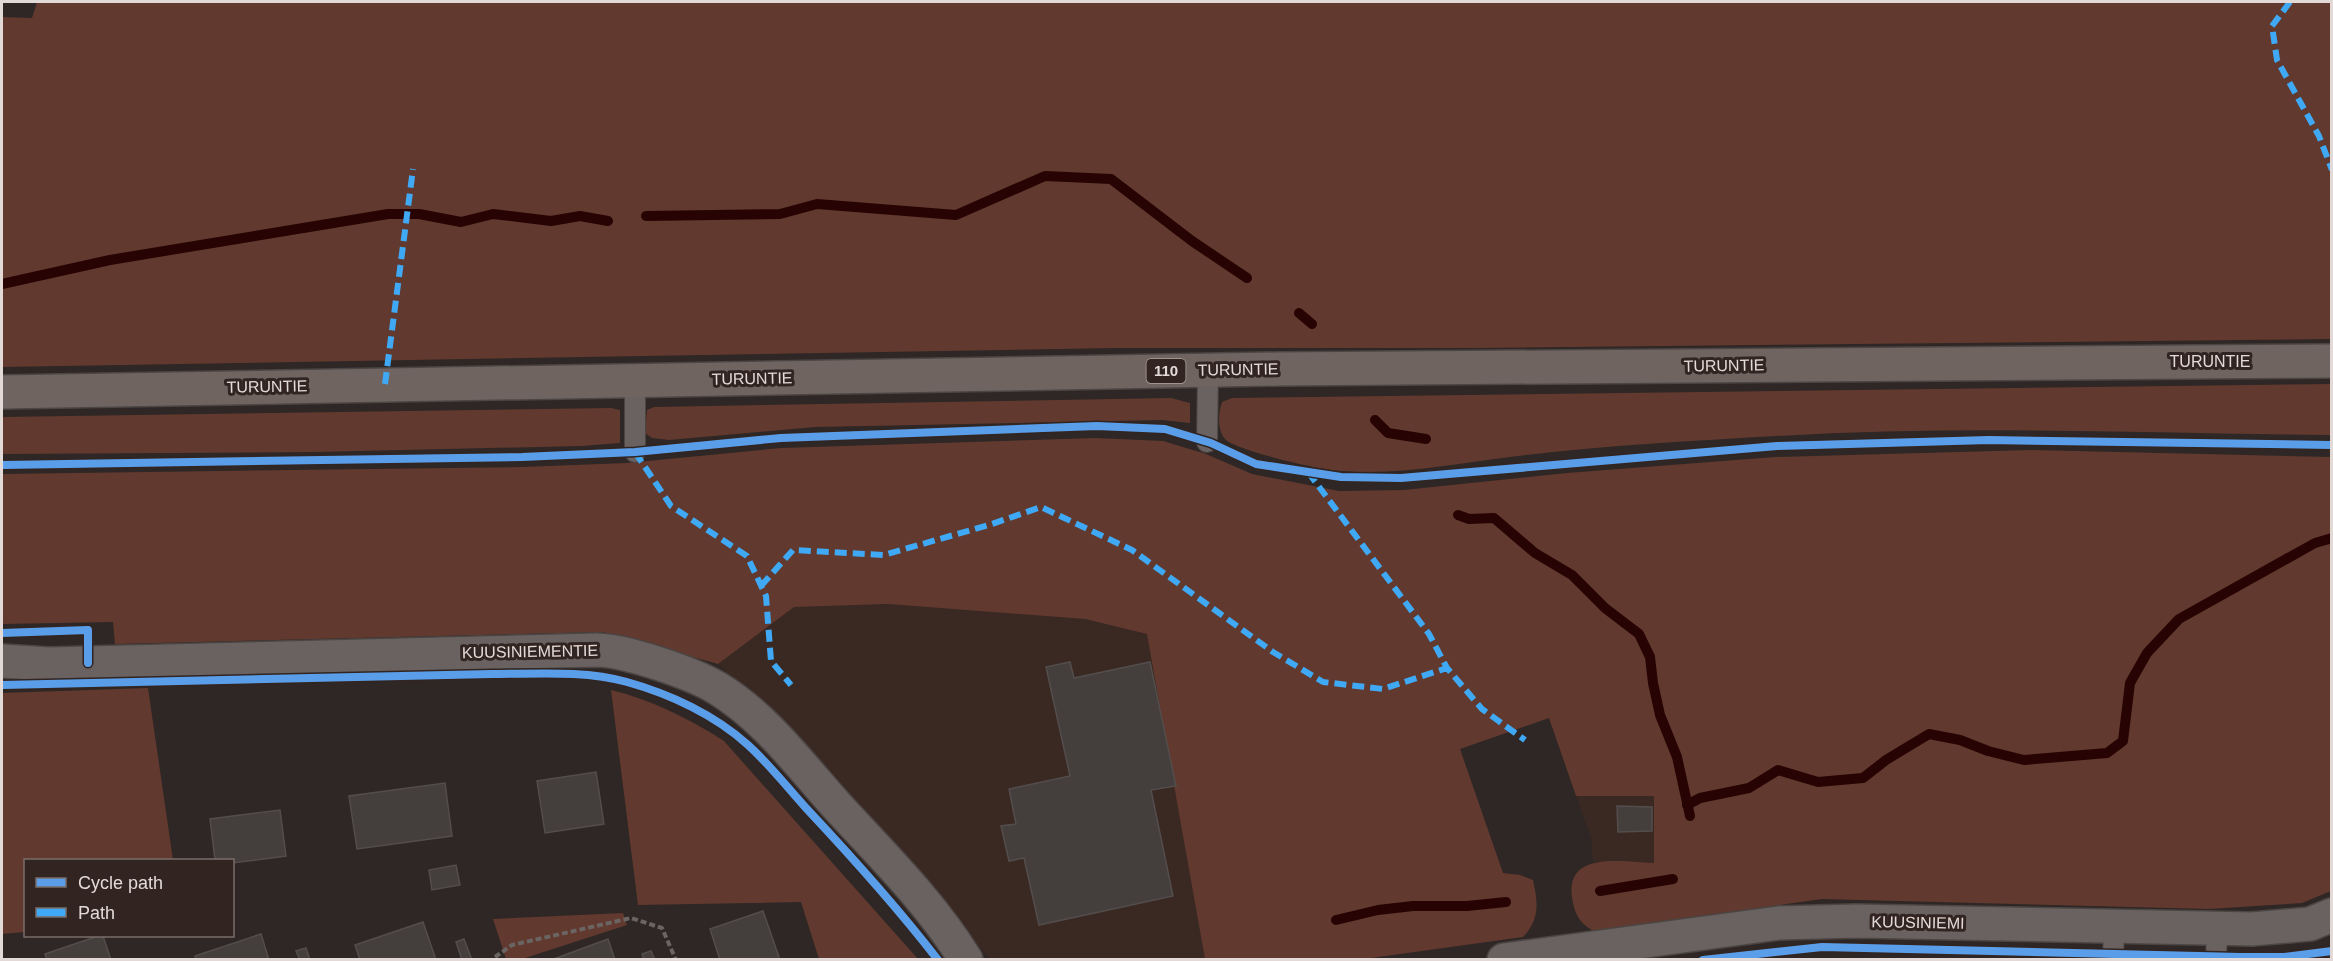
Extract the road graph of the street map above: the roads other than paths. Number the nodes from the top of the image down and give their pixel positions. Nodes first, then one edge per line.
1 (2331, 361) edge
2 (1208, 370) junction
3 (635, 380) junction
4 (2, 392) edge
5 (1207, 442) dead end
6 (635, 452) dead end
7 (2, 661) edge
8 (2331, 915) edge
9 (2114, 927) junction
10 (2216, 944) edge
11 (966, 960) edge
12 (1504, 960) edge
13 (2113, 960) edge

1 - 2 main road, TURUNTIE / 110
2 - 3 main road, TURUNTIE / 110
2 - 5 lane
3 - 4 main road, TURUNTIE / 110
3 - 6 lane
7 - 11 street, KUUSINIEMENTIE
8 - 10 street, KUUSINIEMI
9 - 10 street, KUUSINIEMI
9 - 12 street, KUUSINIEMI
9 - 13 lane

